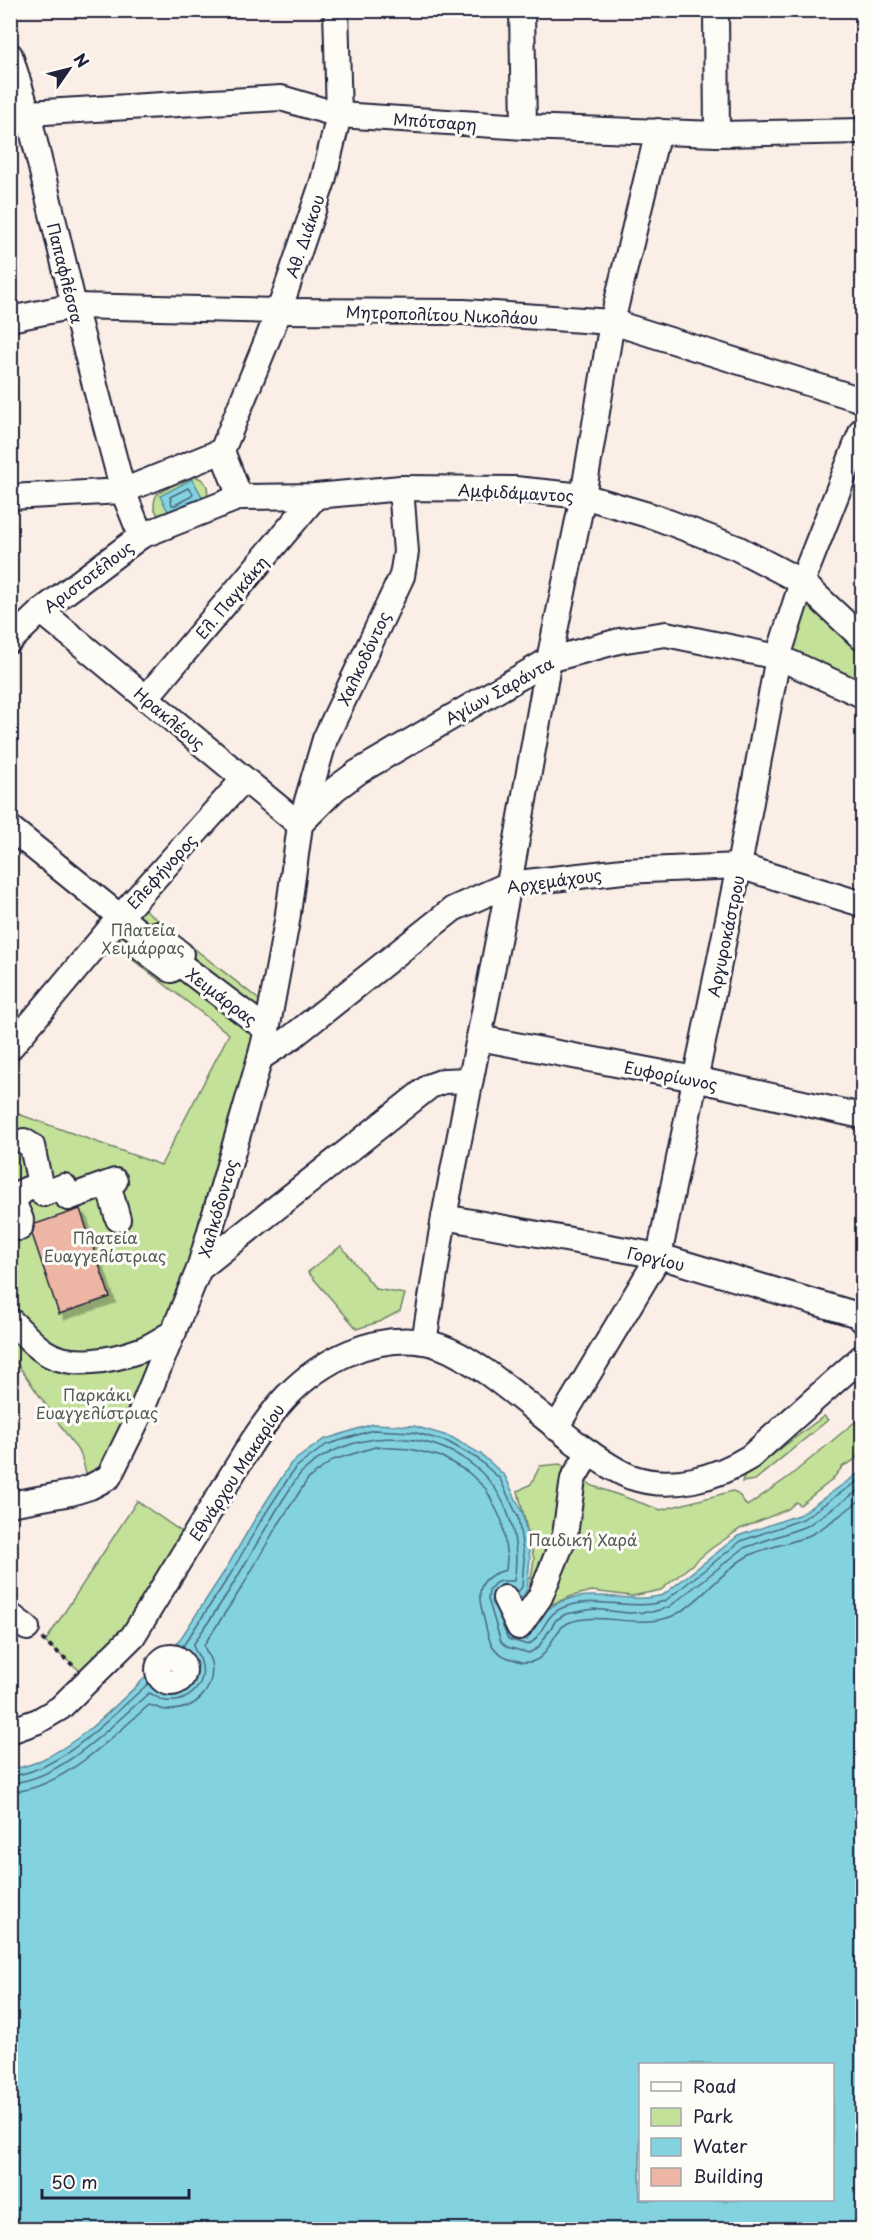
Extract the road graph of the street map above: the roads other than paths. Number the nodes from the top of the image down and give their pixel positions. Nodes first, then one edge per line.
1 (336, 10) edge
2 (522, 10) edge
3 (717, 10) edge
4 (10, 55) edge
5 (339, 115) junction
6 (19, 116) edge
7 (524, 127) junction
8 (658, 131) junction
9 (862, 131) edge
10 (717, 134) junction
11 (74, 306) junction
12 (279, 311) junction
13 (10, 319) edge
14 (612, 322) junction
15 (862, 400) edge
16 (862, 430) edge
17 (222, 451) junction
18 (401, 488) junction
19 (123, 491) junction
20 (316, 496) junction
21 (583, 496) junction
22 (10, 497) edge
23 (240, 497) junction
24 (141, 536) junction
25 (802, 582) junction
26 (41, 611) junction
27 (862, 638) edge
28 (10, 642) edge
29 (778, 657) junction
30 (549, 660) junction
31 (862, 695) edge
32 (146, 698) junction
33 (244, 779) junction
34 (300, 825) junction
35 (10, 828) edge
36 (739, 866) junction
37 (509, 884) junction
38 (862, 904) edge
39 (119, 918) junction
40 (267, 1030) junction
41 (479, 1038) junction
42 (11, 1047) edge
43 (260, 1058) junction
44 (695, 1079) junction
45 (470, 1080) junction
46 (862, 1116) edge
47 (15, 1138) edge
48 (40, 1184) junction
49 (444, 1216) junction
50 (118, 1219) dead end
51 (20, 1228) dead end
52 (659, 1256) junction
53 (199, 1269) junction
54 (861, 1316) edge
55 (10, 1320) edge
56 (174, 1332) junction
57 (424, 1342) junction
58 (862, 1357) edge
59 (556, 1428) junction
60 (589, 1452) junction
61 (10, 1504) edge
62 (505, 1598) dead end
63 (133, 1636) junction
64 (161, 1660) dead end
65 (10, 1731) edge

1 - 5 street, Αθ. Διάκου
2 - 7 street
3 - 10 street
4 - 6 street, Παπαφλέσσα
5 - 6 street, Μπότσαρη
5 - 7 street, Μπότσαρη
5 - 12 street, Αθ. Διάκου
6 - 11 street, Παπαφλέσσα
7 - 8 street, Μπότσαρη
8 - 10 street, Μπότσαρη
8 - 14 street
9 - 10 street, Μπότσαρη
11 - 12 street, Μητροπολίτου Νικολάου
11 - 13 street, Μητροπολίτου Νικολάου
11 - 19 street, Παπαφλέσσα
12 - 14 street, Μητροπολίτου Νικολάου
12 - 17 street, Αθ. Διάκου
14 - 15 street, Μητροπολίτου Νικολάου
14 - 21 street
16 - 25 street, Αργυροκάστρου
17 - 19 street
17 - 23 street
18 - 20 street, Αμφιδάμαντος
18 - 21 street, Αμφιδάμαντος
18 - 34 street, Χαλκοδόντος
19 - 22 street
19 - 24 street, Παπαφλέσσα
20 - 23 street, Αμφιδάμαντος
20 - 32 street, Ελ. Παγκάκη
21 - 25 street, Αμφιδάμαντος
21 - 30 street
23 - 24 street, Αριστοτέλους
24 - 26 street, Αριστοτέλους
25 - 27 street, Αμφιδάμαντος
25 - 29 street, Αργυροκάστρου
26 - 28 street, Αριστοτέλους
26 - 32 street, Ηρακλέους
29 - 30 street, Αγίων Σαράντα
29 - 31 street, Αγίων Σαράντα
29 - 36 street, Αργυροκάστρου
30 - 34 street, Αγίων Σαράντα
30 - 37 street
32 - 33 street, Ηρακλέους
33 - 34 street, Ηρακλέους
33 - 39 street, Ελεφήνορος
34 - 40 street, Χαλκόδοντος
35 - 39 street
36 - 37 street, Αρχεμάχους
36 - 38 street, Αρχεμάχους
36 - 44 street, Αργυροκάστρου
37 - 41 street
37 - 43 street, Αρχεμάχους
39 - 40 street, Χειμάρρας
39 - 42 street, Ελεφήνορος
40 - 43 street, Χαλκόδοντος
41 - 44 street, Ευφορίωνος
41 - 45 street
43 - 53 street, Χαλκόδοντος
44 - 46 street, Ευφορίωνος
44 - 52 street, Αργυροκάστρου
45 - 49 street
45 - 53 street
47 - 48 street
48 - 50 street
48 - 51 street
49 - 52 street, Γοργίου
49 - 57 street
52 - 54 street, Γοργίου
52 - 59 street, Αργυροκάστρου
53 - 56 street, Χαλκόδοντος
55 - 56 street
56 - 61 street, Χαλκόδοντος
57 - 59 street, Εθνάρχου Μακαρίου
57 - 63 street, Εθνάρχου Μακαρίου
58 - 60 street, Εθνάρχου Μακαρίου
59 - 60 street, Εθνάρχου Μακαρίου
60 - 62 street
63 - 64 street
63 - 65 street, Εθνάρχου Μακαρίου

